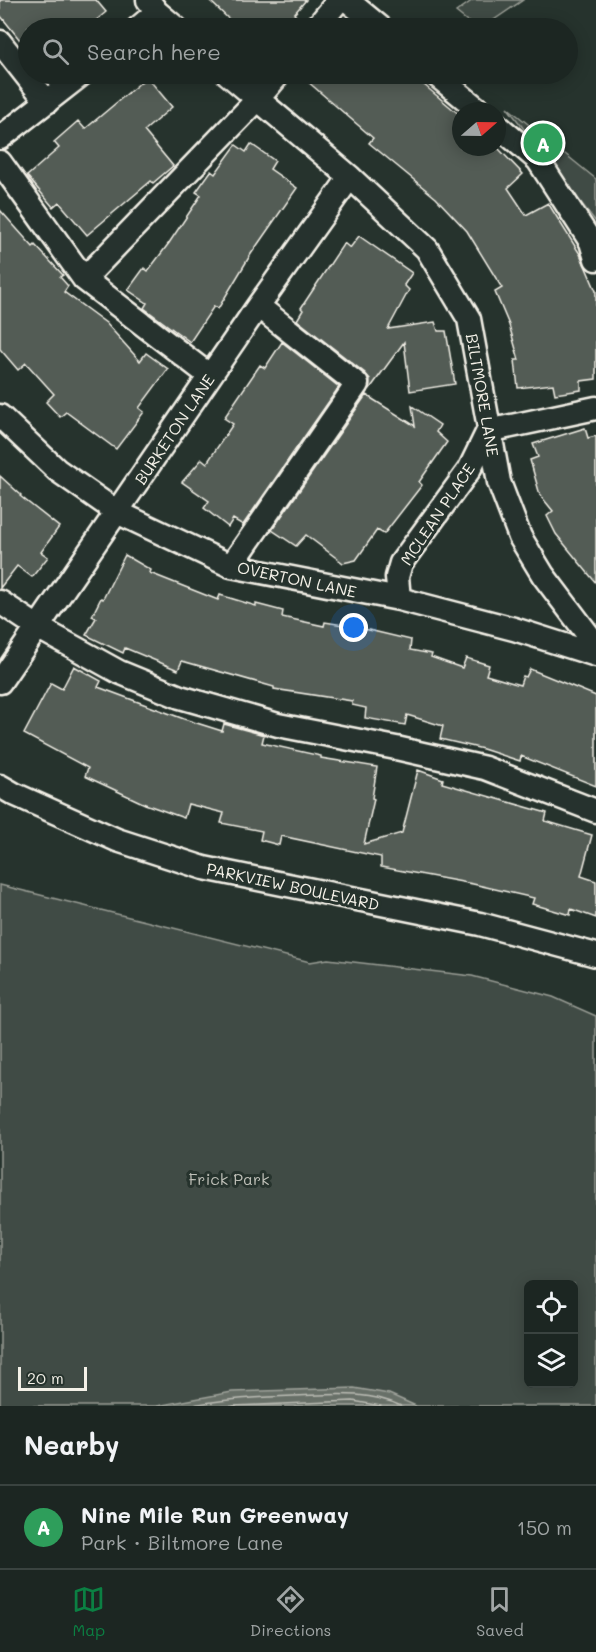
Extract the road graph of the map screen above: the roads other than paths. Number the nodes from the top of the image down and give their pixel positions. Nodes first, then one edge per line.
1 (339, 0) edge
2 (348, 0) edge
3 (153, 6) edge
4 (166, 18) edge
5 (324, 18) edge
6 (369, 18) edge
7 (0, 42) edge
8 (18, 65) edge
9 (33, 84) edge
10 (70, 84) edge
11 (240, 84) edge
12 (271, 84) edge
13 (447, 84) edge
14 (258, 99) junction
15 (47, 102) junction
16 (469, 102) edge
17 (506, 133) edge
18 (0, 138) edge
19 (0, 162) edge
20 (350, 177) junction
21 (596, 260) edge
22 (84, 279) junction
23 (258, 306) junction
24 (210, 376) junction
25 (596, 408) edge
26 (0, 416) edge
27 (488, 431) junction
28 (117, 512) junction
29 (231, 566) junction
30 (399, 599) junction
31 (0, 602) edge
32 (39, 628) junction
33 (596, 645) edge
34 (596, 655) edge
35 (0, 682) edge
36 (0, 786) edge
37 (596, 811) edge
38 (596, 955) edge

1 - 5 street
2 - 6 street
3 - 4 street
7 - 8 street
9 - 15 street
10 - 15 street
11 - 14 street, BILTMORE LANE
12 - 14 street
13 - 16 street
14 - 20 street, BILTMORE LANE
14 - 22 street
15 - 18 street
17 - 21 street
19 - 22 street
20 - 23 street, BURKETON LANE
20 - 27 street, BILTMORE LANE
22 - 24 street
23 - 24 street, BURKETON LANE
23 - 29 street
24 - 28 street, BURKETON LANE
25 - 27 street
26 - 28 street, OVERTON LANE
27 - 30 street, MCLEAN PLACE
27 - 33 street, BILTMORE LANE
28 - 29 street, OVERTON LANE
28 - 32 street, BURKETON LANE
29 - 30 street, OVERTON LANE
30 - 34 street, OVERTON LANE
31 - 32 street
32 - 35 street, BURKETON LANE
32 - 37 street
36 - 38 street, PARKVIEW BOULEVARD

